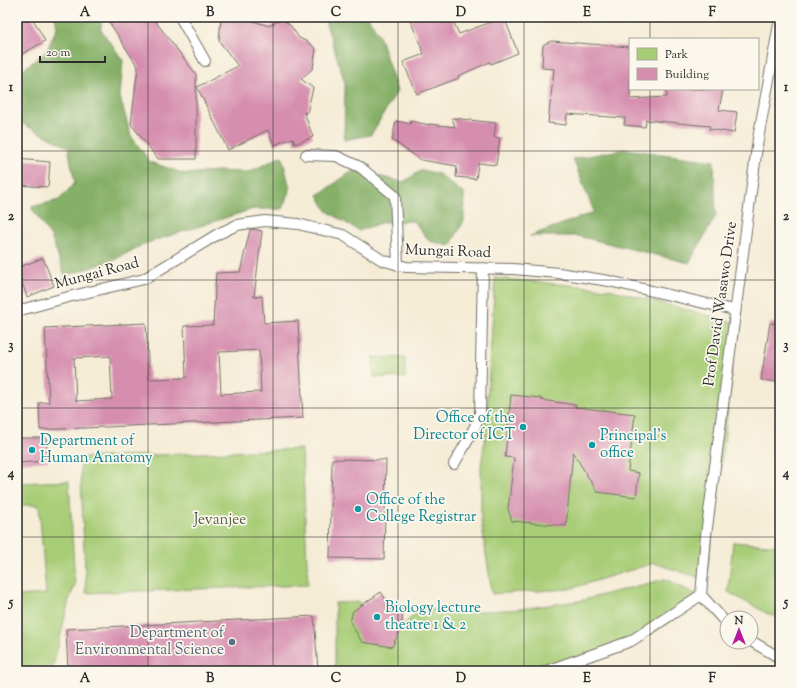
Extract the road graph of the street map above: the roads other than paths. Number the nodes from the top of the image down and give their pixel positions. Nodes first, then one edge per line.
1 (180, 17) edge
2 (780, 19) edge
3 (205, 62) dead end
4 (306, 155) dead end
5 (398, 265) junction
6 (483, 268) junction
7 (734, 310) junction
8 (17, 311) edge
9 (454, 464) dead end
10 (701, 595) junction
11 (719, 615) edge
12 (759, 646) edge
13 (780, 658) edge
14 (546, 671) edge

1 - 3 lane
2 - 7 lane, Prof David Wasawo Drive
4 - 5 lane
5 - 6 lane, Mungai Road
5 - 8 lane, Mungai Road
6 - 7 lane, Mungai Road
6 - 9 lane
7 - 10 lane, Prof David Wasawo Drive
10 - 11 lane
10 - 14 lane
12 - 13 lane

